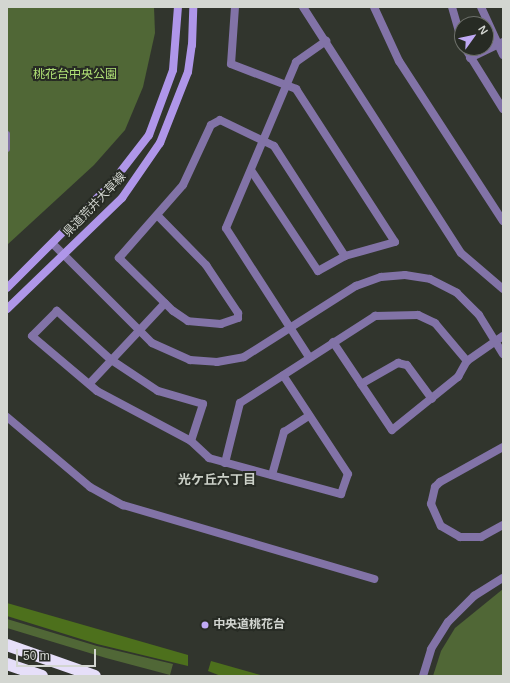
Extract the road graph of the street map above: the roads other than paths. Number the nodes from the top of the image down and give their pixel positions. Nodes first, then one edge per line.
1 (178, 7) edge
2 (193, 7) edge
3 (235, 7) edge
4 (303, 7) edge
5 (374, 7) edge
6 (481, 7) edge
7 (326, 41) junction
8 (500, 43) edge
9 (503, 55) edge
10 (470, 58) joint
11 (286, 86) junction
12 (503, 109) edge
13 (7, 134) edge
14 (264, 139) junction
15 (7, 149) edge
16 (251, 170) junction
17 (158, 216) junction
18 (503, 221) edge
19 (53, 244) junction
20 (64, 255) junction
21 (345, 256) junction
22 (7, 288) edge
23 (503, 289) edge
24 (165, 303) junction
25 (7, 309) edge
26 (291, 328) junction
27 (138, 330) junction
28 (503, 336) edge
29 (495, 341) junction
30 (333, 342) junction
31 (503, 354) edge
32 (309, 357) junction
33 (110, 360) junction
34 (467, 361) junction
35 (283, 375) junction
36 (91, 382) junction
37 (361, 384) junction
38 (432, 399) junction
39 (309, 416) junction
40 (7, 417) edge
41 (191, 441) junction
42 (503, 447) edge
43 (225, 462) junction
44 (272, 475) junction
45 (503, 525) edge
46 (503, 578) edge
47 (374, 579) dead end
48 (7, 645) edge
49 (7, 664) edge
50 (42, 676) edge
51 (95, 676) edge
52 (424, 676) edge

1 - 19 main road, 県道荒井大草線
2 - 20 main road, 県道荒井大草線
3 - 11 street
4 - 7 street
5 - 18 street
6 - 8 street
7 - 11 street
7 - 23 street
8 - 9 street
8 - 10 street
10 - 12 street
11 - 14 street
11 - 21 street
13 - 15 street
14 - 16 street
14 - 17 street
14 - 21 street
16 - 21 street
16 - 26 street
17 - 24 street
17 - 24 street
19 - 20 street
19 - 22 main road, 県道荒井大草線
20 - 25 main road, 県道荒井大草線
20 - 27 street
24 - 27 street
26 - 27 street
26 - 29 street
26 - 32 street
27 - 33 street
28 - 29 street
29 - 31 street
29 - 34 street
30 - 32 street
30 - 34 street
30 - 37 street
32 - 35 street
33 - 36 street
33 - 36 street
33 - 41 street
34 - 38 street
35 - 39 street
35 - 43 street
36 - 41 street
37 - 38 street
37 - 38 street
39 - 44 street
39 - 44 street
40 - 47 street
41 - 43 street
42 - 45 street
43 - 44 street
46 - 52 street
48 - 51 highway
49 - 50 highway

